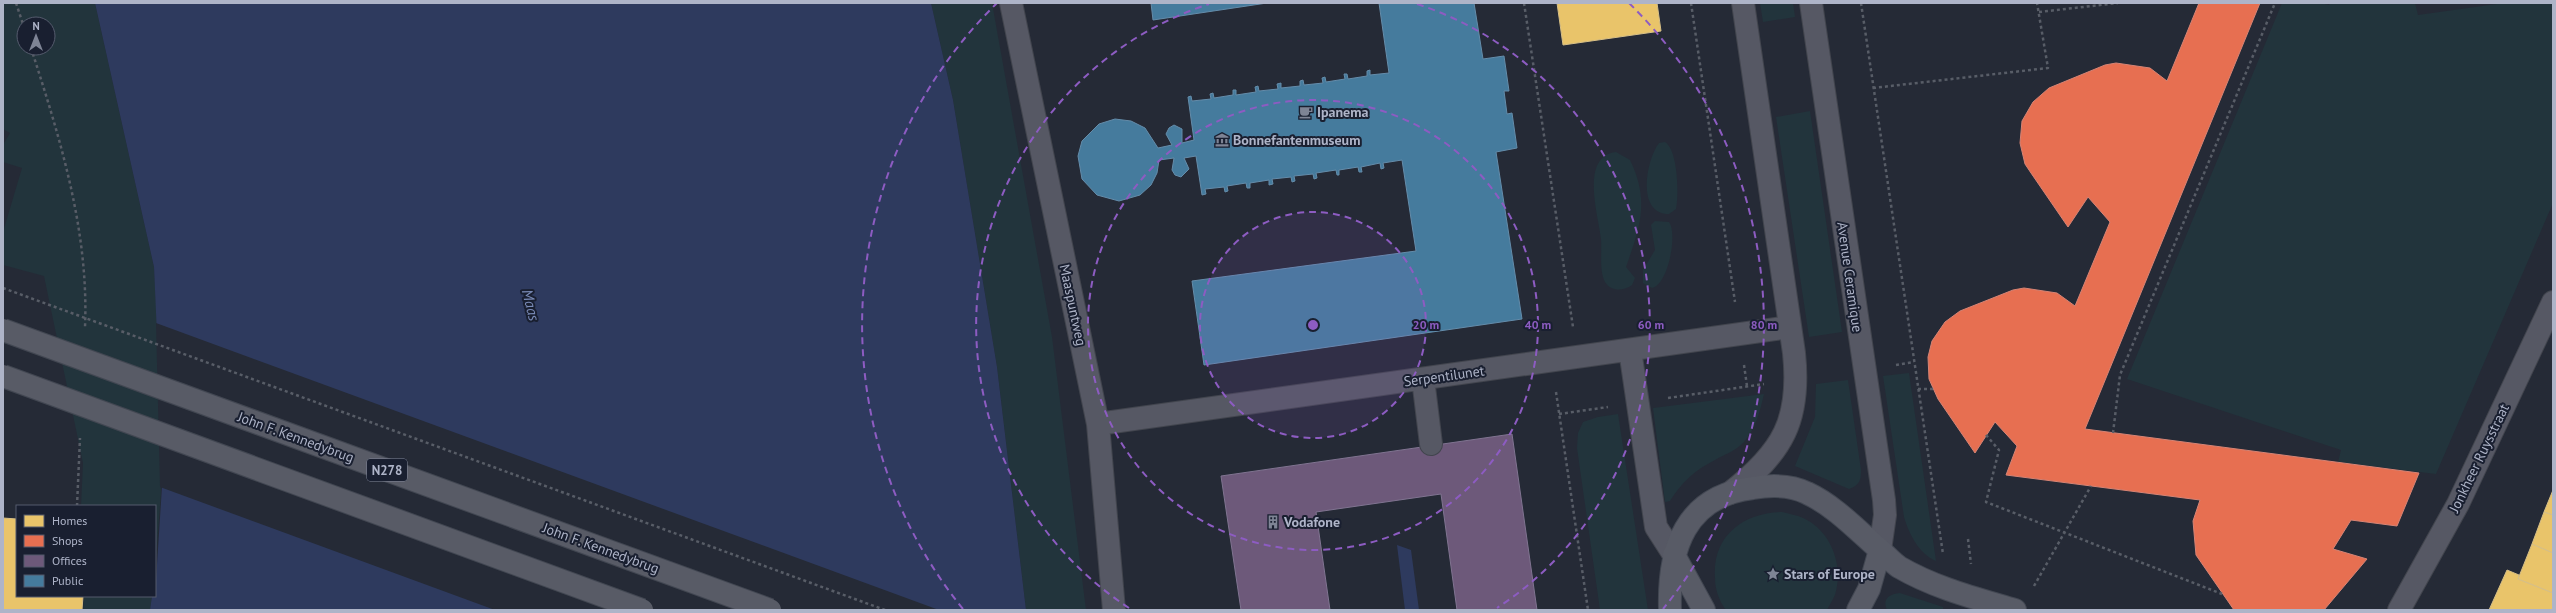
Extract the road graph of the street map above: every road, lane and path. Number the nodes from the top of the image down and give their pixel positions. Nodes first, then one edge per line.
1 (16, 3) edge
2 (1011, 3) edge
3 (1524, 3) edge
4 (1691, 3) edge
5 (1743, 3) edge
6 (1811, 3) edge
7 (1861, 3) edge
8 (2038, 3) edge
9 (2118, 3) edge
10 (2275, 3) edge
11 (2039, 12) junction
12 (20, 16) edge
13 (33, 56) edge
14 (1873, 88) junction
15 (3, 288) edge
16 (2550, 317) edge
17 (1790, 327) junction
18 (3, 330) edge
19 (84, 335) dead end
20 (1740, 335) junction
21 (1630, 350) junction
22 (1577, 358) junction
23 (1744, 361) dead end
24 (3, 376) edge
25 (1423, 379) junction
26 (1764, 384) dead end
27 (1918, 389) junction
28 (1933, 389) dead end
29 (1559, 414) dead end
30 (1098, 424) junction
31 (2113, 432) dead end
32 (1986, 435) dead end
33 (80, 436) dead end
34 (1431, 444) dead end
35 (2091, 486) dead end
36 (1730, 493) junction
37 (77, 505) edge
38 (1938, 530) dead end
39 (2064, 533) junction
40 (1968, 539) dead end
41 (1880, 550) junction
42 (1674, 555) junction
43 (1971, 564) dead end
44 (2032, 589) dead end
45 (2222, 594) dead end
46 (642, 610) edge
47 (770, 610) edge
48 (885, 610) edge
49 (1114, 610) edge
50 (1588, 610) edge
51 (1670, 610) edge
52 (1704, 610) edge
53 (1858, 610) edge
54 (2015, 610) edge
55 (2399, 610) edge

1 - 12 path
2 - 30 street, Maaspuntweg
3 - 22 path
4 - 20 path
5 - 17 street
6 - 41 street, Avenue Ceramique
7 - 14 path
8 - 11 path
9 - 11 path
10 - 31 path
11 - 14 path
13 - 19 path
14 - 27 path
15 - 48 path, bridge
16 - 55 street, Jonkheer Ruysstraat
17 - 20 street, Serpentilunet
17 - 36 street
18 - 47 main road, John F. Kennedybrug / N278, bridge
20 - 21 street, Serpentilunet
21 - 22 street, Serpentilunet
21 - 42 street
22 - 25 street, Serpentilunet
23 - 26 path
24 - 46 main road, bridge
25 - 30 street, Serpentilunet
25 - 34 street
27 - 28 path
27 - 38 path
29 - 50 path
30 - 49 street, Maaspuntweg
32 - 39 path
33 - 37 path
35 - 39 path
36 - 41 main road
36 - 42 main road
39 - 44 path
39 - 45 path
40 - 43 path
41 - 53 main road
41 - 54 main road
42 - 51 main road
42 - 52 main road

